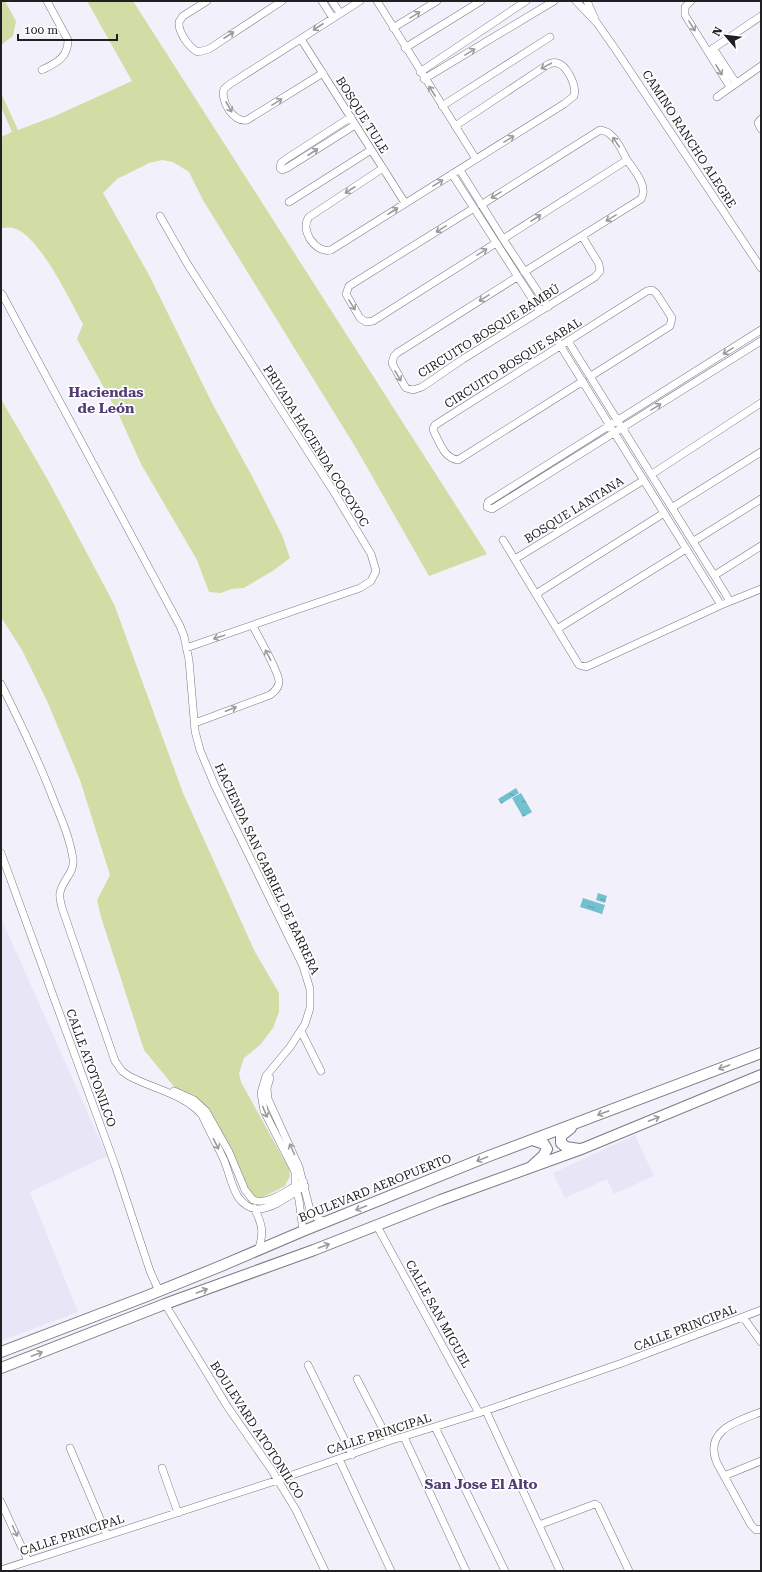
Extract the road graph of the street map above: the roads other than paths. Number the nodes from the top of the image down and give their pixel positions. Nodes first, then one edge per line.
1 (47, 1) edge
2 (207, 1) edge
3 (282, 1) edge
4 (322, 1) edge
5 (332, 1) edge
6 (360, 1) edge
7 (377, 1) edge
8 (437, 1) edge
9 (482, 1) edge
10 (526, 1) edge
11 (554, 1) edge
12 (576, 1) edge
13 (587, 1) edge
14 (691, 1) edge
15 (340, 13) junction
16 (761, 16) edge
17 (333, 18) junction
18 (597, 23) junction
19 (393, 28) junction
20 (550, 36) dead end
21 (301, 39) junction
22 (405, 48) junction
23 (710, 50) junction
24 (761, 66) edge
25 (42, 70) dead end
26 (420, 72) junction
27 (323, 73) junction
28 (424, 79) junction
29 (733, 85) junction
30 (717, 97) dead end
31 (442, 106) junction
32 (351, 117) junction
33 (761, 119) edge
34 (355, 125) junction
35 (454, 126) junction
36 (761, 129) edge
37 (371, 150) junction
38 (476, 159) junction
39 (628, 160) junction
40 (383, 168) junction
41 (460, 170) junction
42 (452, 174) junction
43 (289, 202) dead end
44 (405, 203) junction
45 (477, 206) junction
46 (160, 216) dead end
47 (582, 236) junction
48 (499, 241) junction
49 (761, 268) edge
50 (524, 272) junction
51 (517, 277) junction
52 (2, 294) dead end
53 (548, 307) junction
54 (540, 311) junction
55 (761, 330) edge
56 (555, 337) dead end
57 (568, 341) junction
58 (761, 341) edge
59 (560, 346) junction
60 (591, 376) junction
61 (583, 381) junction
62 (761, 403) edge
63 (618, 420) junction
64 (610, 425) junction
65 (623, 428) junction
66 (615, 433) junction
67 (761, 452) edge
68 (652, 474) junction
69 (644, 480) junction
70 (761, 499) edge
71 (673, 507) junction
72 (664, 513) junction
73 (503, 540) dead end
74 (694, 541) junction
75 (761, 546) edge
76 (686, 549) junction
77 (515, 559) junction
78 (715, 575) junction
79 (761, 589) edge
80 (536, 594) junction
81 (730, 601) junction
82 (721, 605) junction
83 (253, 626) junction
84 (557, 629) junction
85 (186, 648) junction
86 (1, 684) edge
87 (195, 723) junction
88 (1, 853) edge
89 (303, 1030) junction
90 (761, 1053) edge
91 (321, 1071) dead end
92 (761, 1075) edge
93 (582, 1120) junction
94 (284, 1133) junction
95 (277, 1137) junction
96 (533, 1140) junction
97 (584, 1148) junction
98 (527, 1170) junction
99 (305, 1184) junction
100 (296, 1188) junction
101 (255, 1205) junction
102 (324, 1222) junction
103 (377, 1226) junction
104 (303, 1231) junction
105 (258, 1251) junction
106 (159, 1291) junction
107 (165, 1304) junction
108 (761, 1310) edge
109 (743, 1317) junction
110 (761, 1342) edge
111 (1, 1352) edge
112 (308, 1365) dead end
113 (1, 1368) edge
114 (357, 1379) dead end
115 (482, 1412) junction
116 (761, 1412) edge
117 (435, 1427) junction
118 (404, 1437) junction
119 (389, 1441) junction
120 (70, 1448) dead end
121 (352, 1455) junction
122 (339, 1459) junction
123 (761, 1461) edge
124 (162, 1468) dead end
125 (724, 1476) junction
126 (278, 1480) junction
127 (1, 1502) edge
128 (178, 1513) junction
129 (539, 1525) junction
130 (759, 1529) edge
131 (107, 1535) junction
132 (28, 1561) junction
133 (1, 1570) edge
134 (325, 1571) edge
135 (391, 1571) edge
136 (466, 1571) edge
137 (505, 1571) edge
138 (560, 1571) edge
139 (629, 1571) edge

1 - 25 street
2 -> 3 street
4 - 17 street
5 - 15 street
6 - 15 street
7 - 19 street
19 -> 8 street
9 - 22 street
10 - 26 street
28 -> 11 street
12 - 18 street
13 - 18 street
14 -> 23 street
15 - 17 street
16 - 23 street
17 -> 21 street
18 - 49 street, CAMINO RANCHO ALEGRE
19 - 22 street
20 - 31 street
21 - 27 street, BOSQUE TULE
21 -> 27 street
22 - 26 street
23 - 29 street
24 - 29 street
26 - 28 street
27 - 32 street, BOSQUE TULE
31 -> 28 street
29 - 30 street
31 - 35 street
32 - 34 street, BOSQUE TULE
32 -> 34 street
33 - 36 street
34 - 37 street, BOSQUE TULE
35 - 38 street
38 -> 35 street
37 - 40 street, BOSQUE TULE
37 - 43 street
38 - 41 street
39 -> 45 street
39 -> 47 street
48 -> 39 street
40 - 44 street, BOSQUE TULE
40 -> 44 street
41 - 42 street
41 - 45 street
44 -> 42 street
42 - 45 street
45 - 48 street
45 -> 48 street
46 - 83 street, PRIVADA HACIENDA COCOYOC
47 - 50 street
47 - 53 street, CIRCUITO BOSQUE BAMBÚ
48 - 50 street
48 - 51 street
50 - 53 street
51 - 54 street
51 -> 54 street, CIRCUITO BOSQUE BAMBÚ
52 - 85 street, HACIENDA SAN GABRIEL DE BARRERA
53 - 54 street, CIRCUITO BOSQUE BAMBÚ
55 -> 63 street
56 - 59 street
57 - 59 street, CIRCUITO BOSQUE SABAL
57 - 60 street
57 - 60 street, CIRCUITO BOSQUE SABAL
65 -> 58 street
59 - 61 street
59 - 61 street, CIRCUITO BOSQUE SABAL
60 - 63 street
61 - 64 street
62 - 68 street
63 - 64 street
63 - 65 street
64 - 66 street
64 - 66 street
65 - 66 street
65 - 68 street
66 - 69 street
67 - 71 street
68 - 71 street
69 - 72 street
69 - 77 street, BOSQUE LANTANA
70 - 74 street
71 - 74 street
72 - 76 street
72 - 80 street
73 - 77 street
74 - 78 street
75 - 78 street
76 - 82 street
76 - 84 street
77 - 80 street
78 - 81 street
79 - 81 street
80 - 84 street
81 - 82 street
82 - 84 street
83 -> 85 street, PRIVADA HACIENDA COCOYOC
87 -> 83 street
85 - 87 street, HACIENDA SAN GABRIEL DE BARRERA
86 - 101 street
87 - 89 street, HACIENDA SAN GABRIEL DE BARRERA
88 - 106 street, CALLE ATOTONILCO
89 - 91 street
89 - 94 street
89 -> 95 street
90 -> 93 highway, BOULEVARD AEROPUERTO
97 -> 92 highway
93 - 96 highway, BOULEVARD AEROPUERTO
93 - 97 highway
94 - 95 street
99 -> 94 street
95 - 100 street
96 - 98 highway
96 -> 102 highway, BOULEVARD AEROPUERTO
97 - 98 highway
98 - 103 highway
99 - 100 street
99 - 102 street
100 - 101 street
100 - 104 street
101 - 105 street
102 - 104 highway, BOULEVARD AEROPUERTO
107 -> 103 highway
103 - 115 street, CALLE SAN MIGUEL
104 - 105 highway, BOULEVARD AEROPUERTO
105 - 106 highway, BOULEVARD AEROPUERTO
106 - 111 highway, BOULEVARD AEROPUERTO
113 -> 107 highway
107 - 126 street, BOULEVARD ATOTONILCO
108 - 109 street, CALLE PRINCIPAL
109 - 110 street
109 - 115 street, CALLE PRINCIPAL
112 - 121 street
114 - 119 street
115 - 117 street, CALLE PRINCIPAL
115 - 129 street, CALLE SAN MIGUEL
116 - 125 street
117 - 118 street, CALLE PRINCIPAL
117 - 137 street
118 - 119 street, CALLE PRINCIPAL
118 - 136 street
119 - 121 street, CALLE PRINCIPAL
120 - 131 street
121 - 122 street, CALLE PRINCIPAL
122 - 126 street, CALLE PRINCIPAL
122 - 135 street
123 - 125 street
124 - 128 street
125 - 130 street
126 - 128 street, CALLE PRINCIPAL
126 - 134 street, BOULEVARD ATOTONILCO
127 -> 132 street
128 - 131 street, CALLE PRINCIPAL
129 - 138 street, CALLE SAN MIGUEL
129 - 139 street
131 - 132 street, CALLE PRINCIPAL
132 - 133 street, CALLE PRINCIPAL

